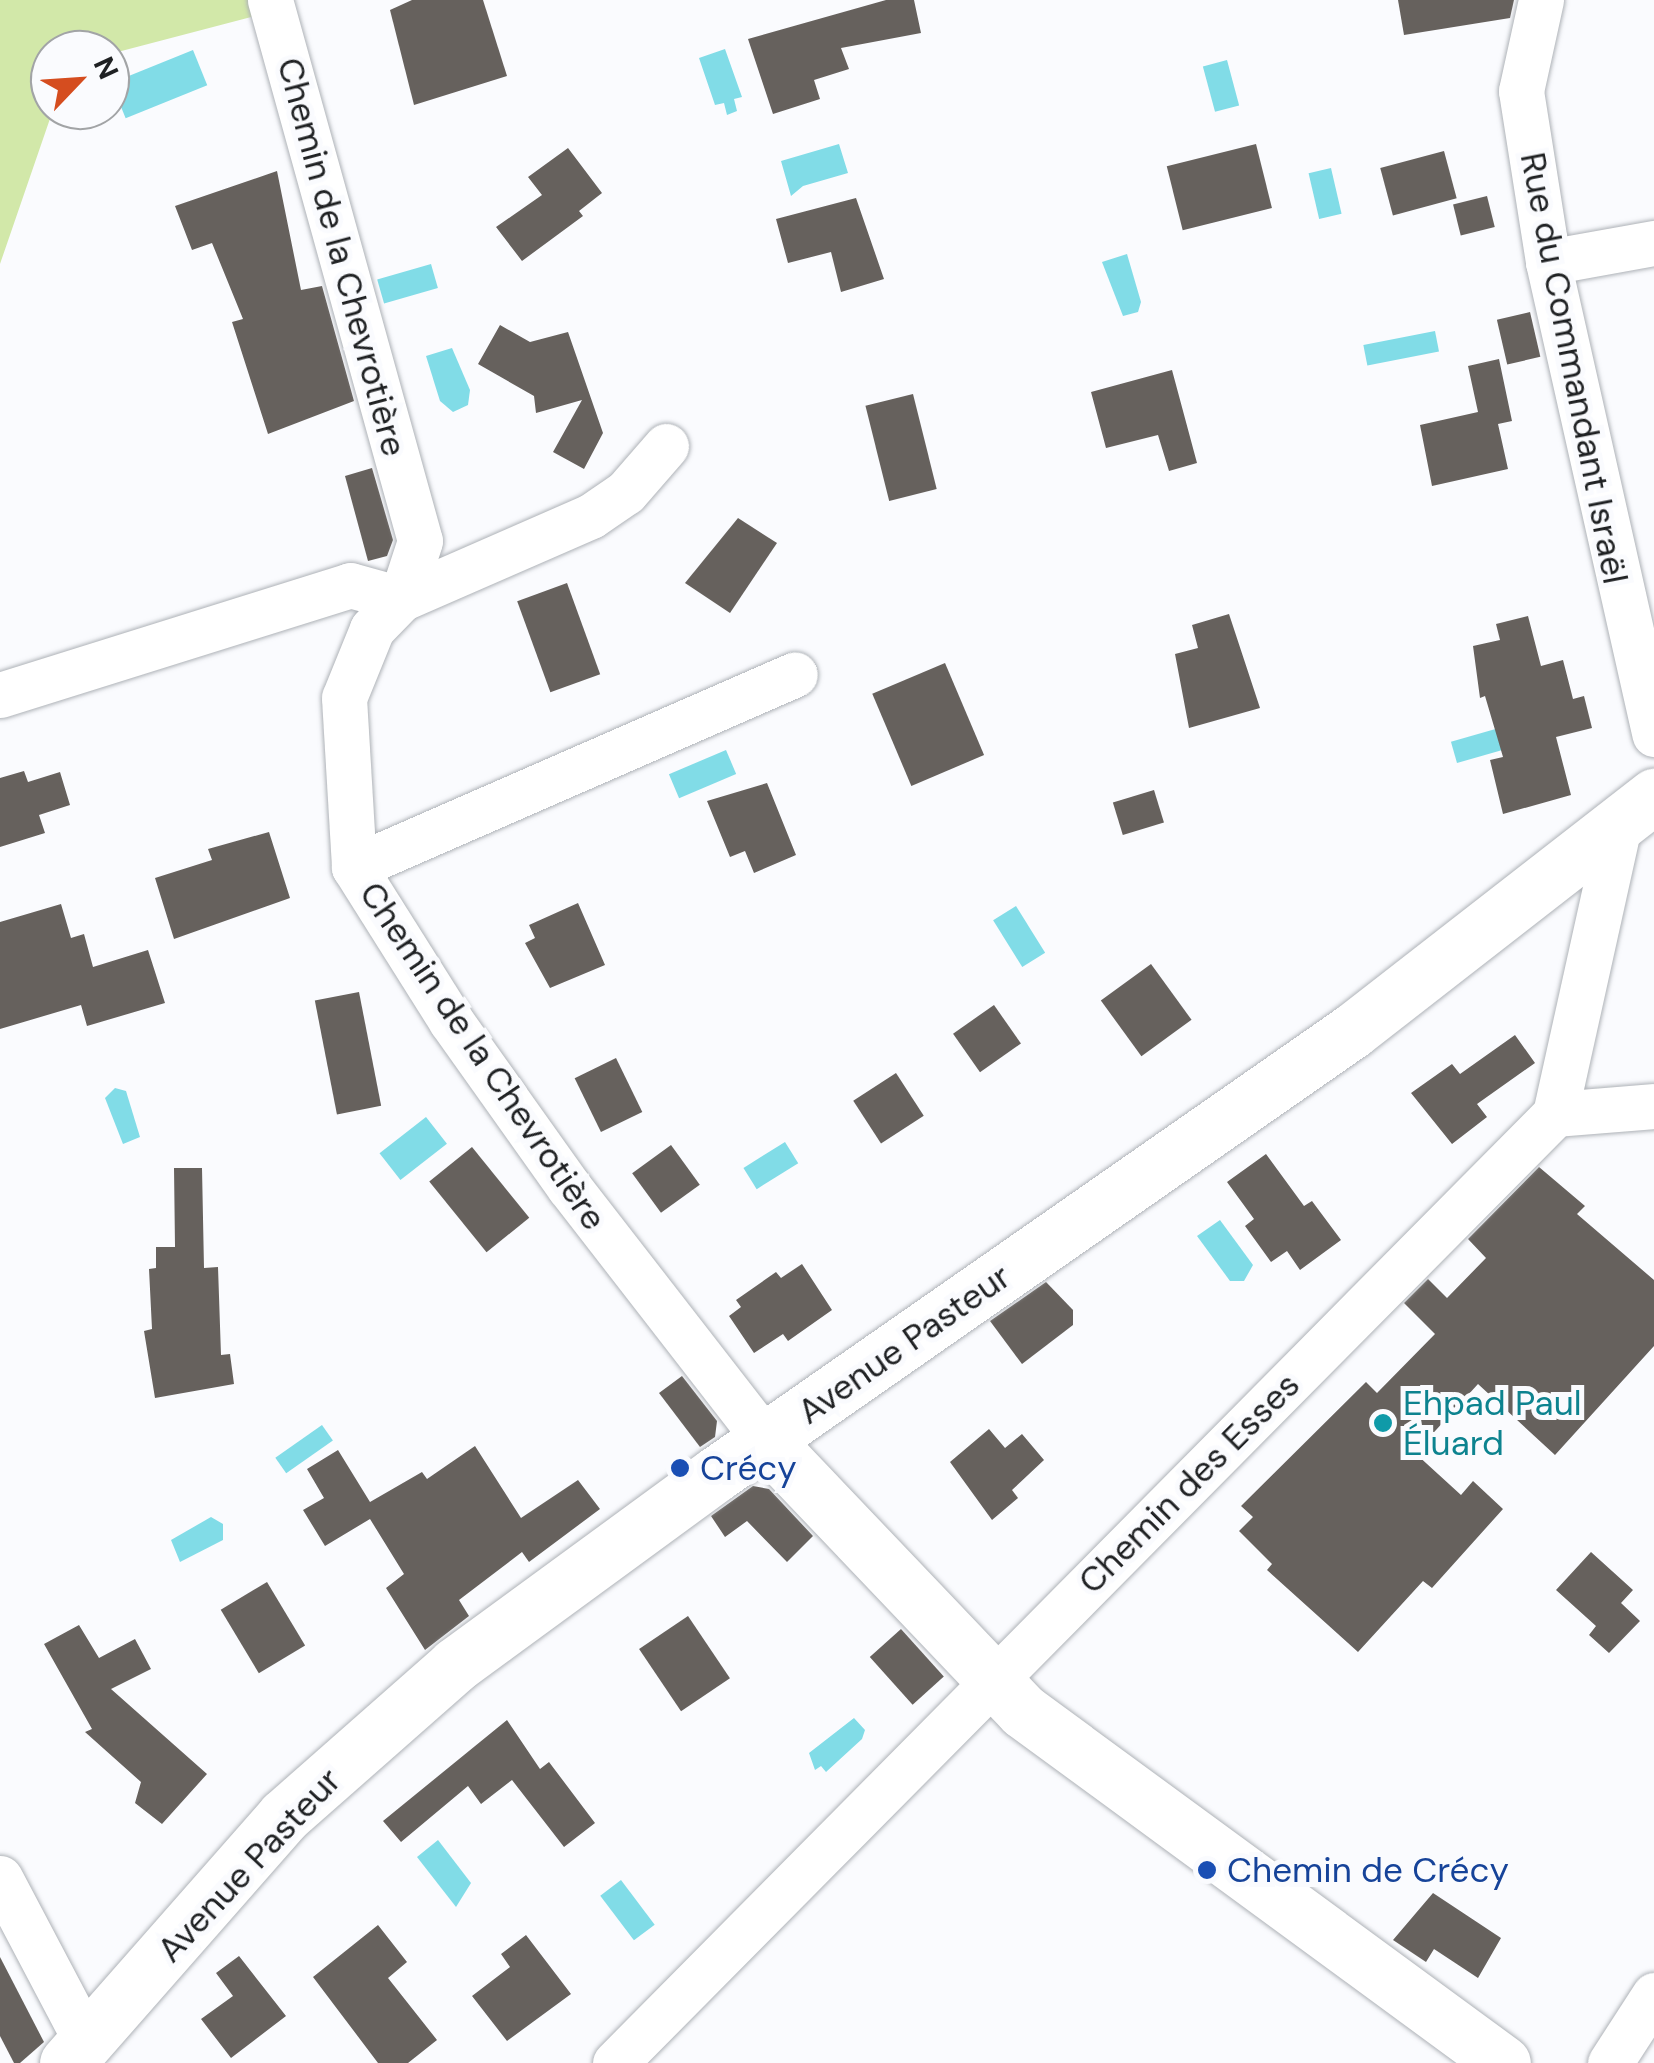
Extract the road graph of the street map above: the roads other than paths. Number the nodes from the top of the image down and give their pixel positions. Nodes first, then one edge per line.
1 (270, 0) edge
2 (1541, 0) edge
3 (1654, 243) edge
4 (1548, 262) junction
5 (666, 446) dead end
6 (401, 600) junction
7 (795, 674) dead end
8 (0, 695) edge
9 (1654, 734) edge
10 (1637, 811) edge
11 (354, 866) junction
12 (1654, 1106) edge
13 (1555, 1114) junction
14 (765, 1440) junction
15 (991, 1683) junction
16 (0, 1878) edge
17 (1654, 1995) edge
18 (77, 2054) edge
19 (615, 2063) edge
20 (1503, 2063) edge
21 (1610, 2063) edge

1 - 6 street, Chemin de la Chevrotière
2 - 4 street, Rue du Commandant Israël
3 - 4 street
4 - 9 street, Rue du Commandant Israël
5 - 6 street
6 - 8 street
6 - 11 street, Chemin de la Chevrotière
7 - 11 street
10 - 13 street
10 - 14 main road, Avenue Pasteur
11 - 14 street, Chemin de la Chevrotière
12 - 13 street
13 - 15 street, Chemin des Esses
14 - 15 main road
14 - 18 main road, Avenue Pasteur
15 - 19 street, Chemin des Esses
15 - 20 main road
16 - 18 street
17 - 21 street

